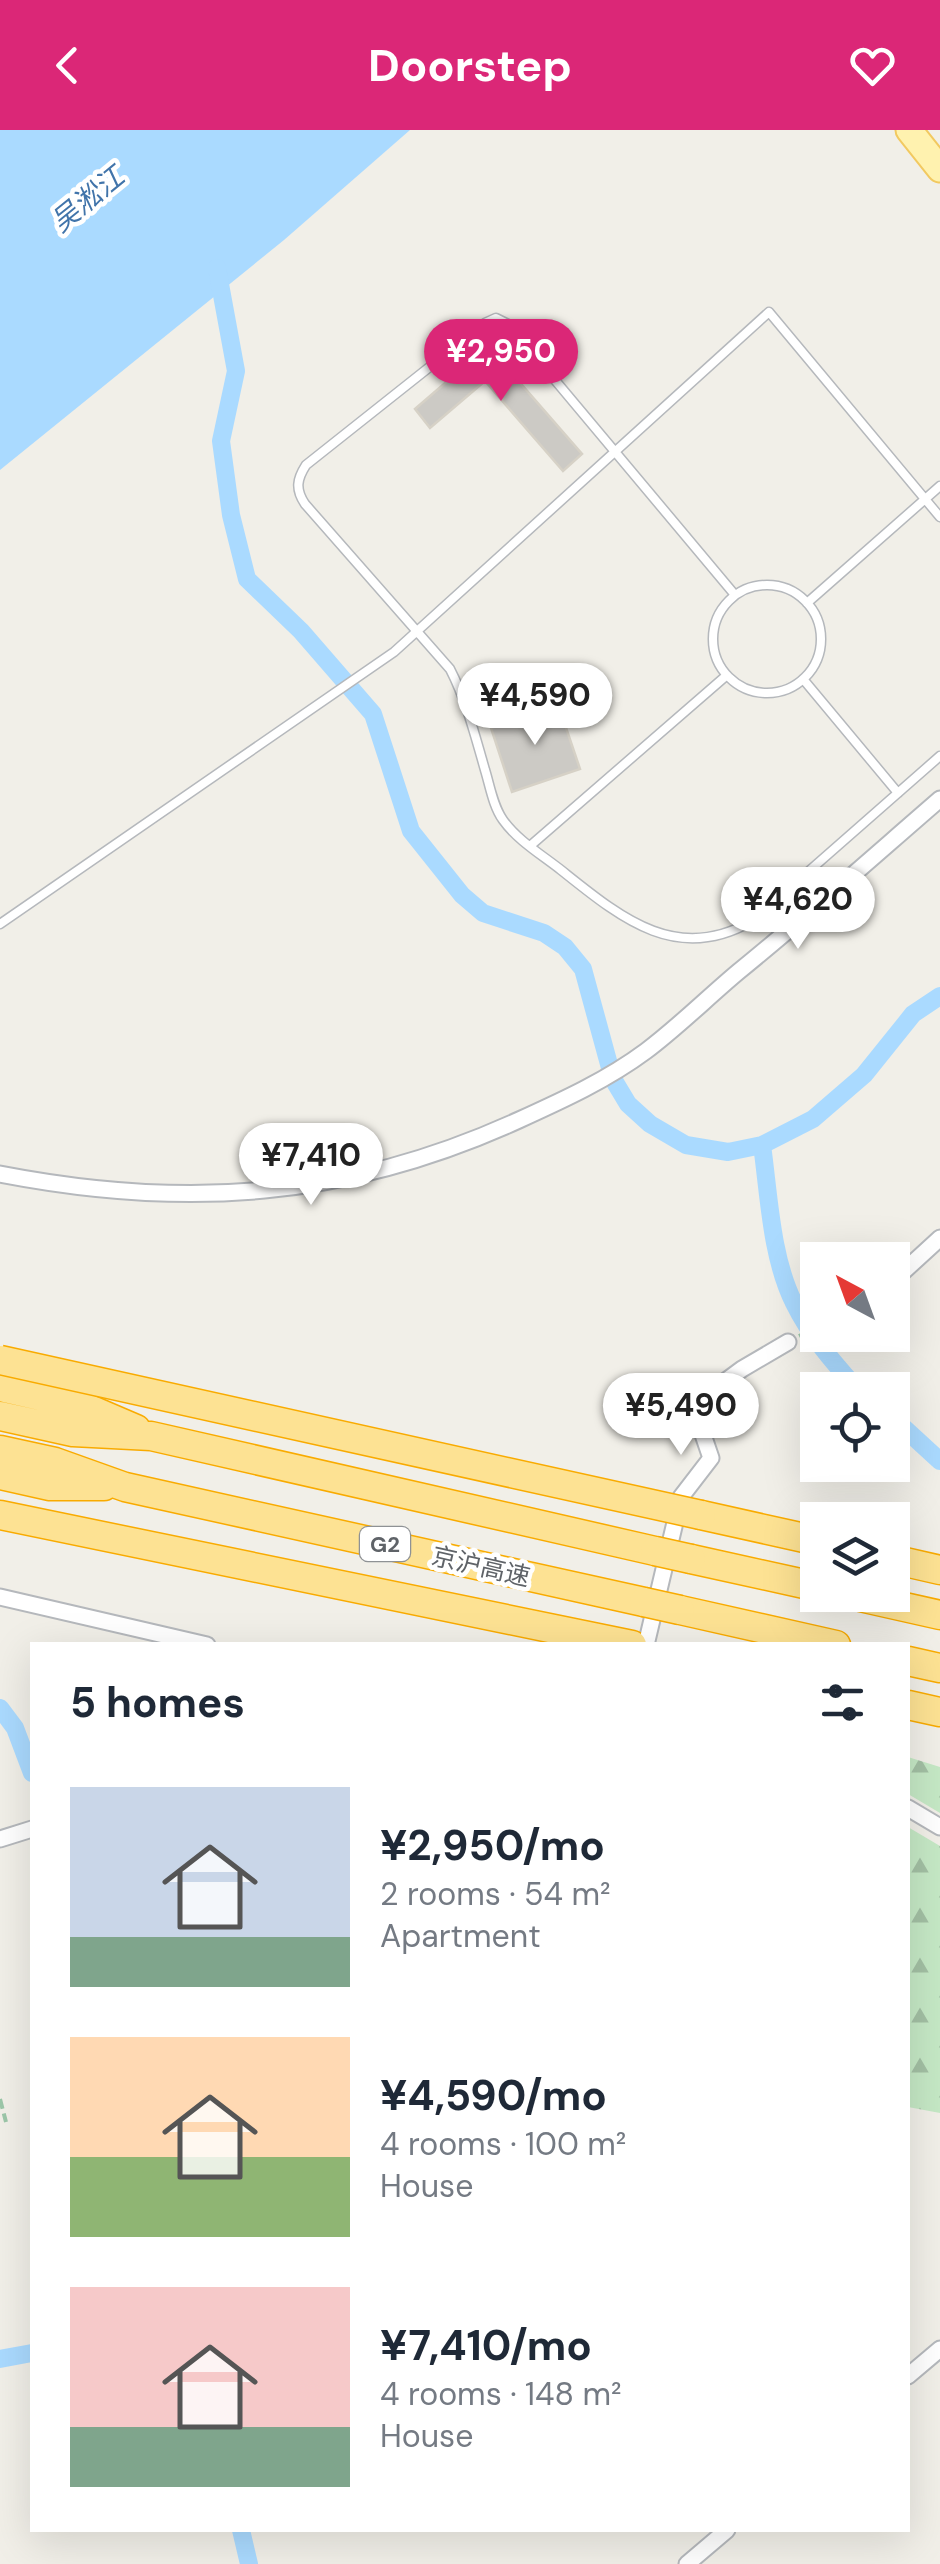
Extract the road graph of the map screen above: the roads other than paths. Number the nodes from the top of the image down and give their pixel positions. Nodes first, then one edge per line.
1 (909, 130) edge
2 (940, 169) edge
3 (615, 452) junction
4 (940, 486) edge
5 (924, 498) junction
6 (940, 517) edge
7 (735, 596) junction
8 (807, 603) junction
9 (418, 630) junction
10 (727, 675) junction
11 (803, 679) junction
12 (940, 756) edge
13 (898, 792) junction
14 (940, 799) edge
15 (530, 846) junction
16 (0, 924) edge
17 (0, 1174) edge
18 (940, 1238) edge
19 (910, 1270) edge
20 (788, 1342) dead end
21 (0, 1360) edge
22 (0, 1387) edge
23 (0, 1416) edge
24 (151, 1436) junction
25 (0, 1450) edge
26 (0, 1475) edge
27 (125, 1486) junction
28 (0, 1514) edge
29 (800, 1537) edge
30 (910, 1563) edge
31 (940, 1570) edge
32 (800, 1584) edge
33 (0, 1597) edge
34 (910, 1608) edge
35 (940, 1615) edge
36 (193, 1642) edge
37 (618, 1642) edge
38 (647, 1642) edge
39 (823, 1642) edge
40 (910, 1661) edge
41 (940, 1668) edge
42 (910, 1705) edge
43 (940, 1712) edge
44 (910, 1809) edge
45 (940, 1827) edge
46 (30, 1830) edge
47 (2, 1838) edge
48 (940, 2349) edge
49 (910, 2374) edge
50 (725, 2532) edge
51 (687, 2564) edge

1 - 2 main road
3 - 5 lane
3 - 7 lane
3 - 9 lane
3 - 9 lane
4 - 5 lane
5 - 6 lane
5 - 8 lane
7 - 8 lane
7 - 10 lane
8 - 11 lane
9 - 15 lane
9 - 16 lane
10 - 11 lane
10 - 15 lane
11 - 13 lane
12 - 13 lane
13 - 15 lane
14 - 17 street
18 - 19 street
20 - 38 street
21 - 29 highway, bridge
22 - 24 highway, G2
23 - 24 highway, G2
24 - 32 highway, G2, bridge
25 - 27 highway, 京沪高速 / G2
26 - 27 highway, 京沪高速 / G2
27 - 39 highway, 京沪高速 / G2, bridge
28 - 37 highway
30 - 31 highway
33 - 36 street
34 - 35 highway
40 - 41 highway
42 - 43 highway
44 - 45 street
46 - 47 street
48 - 49 street
50 - 51 street

